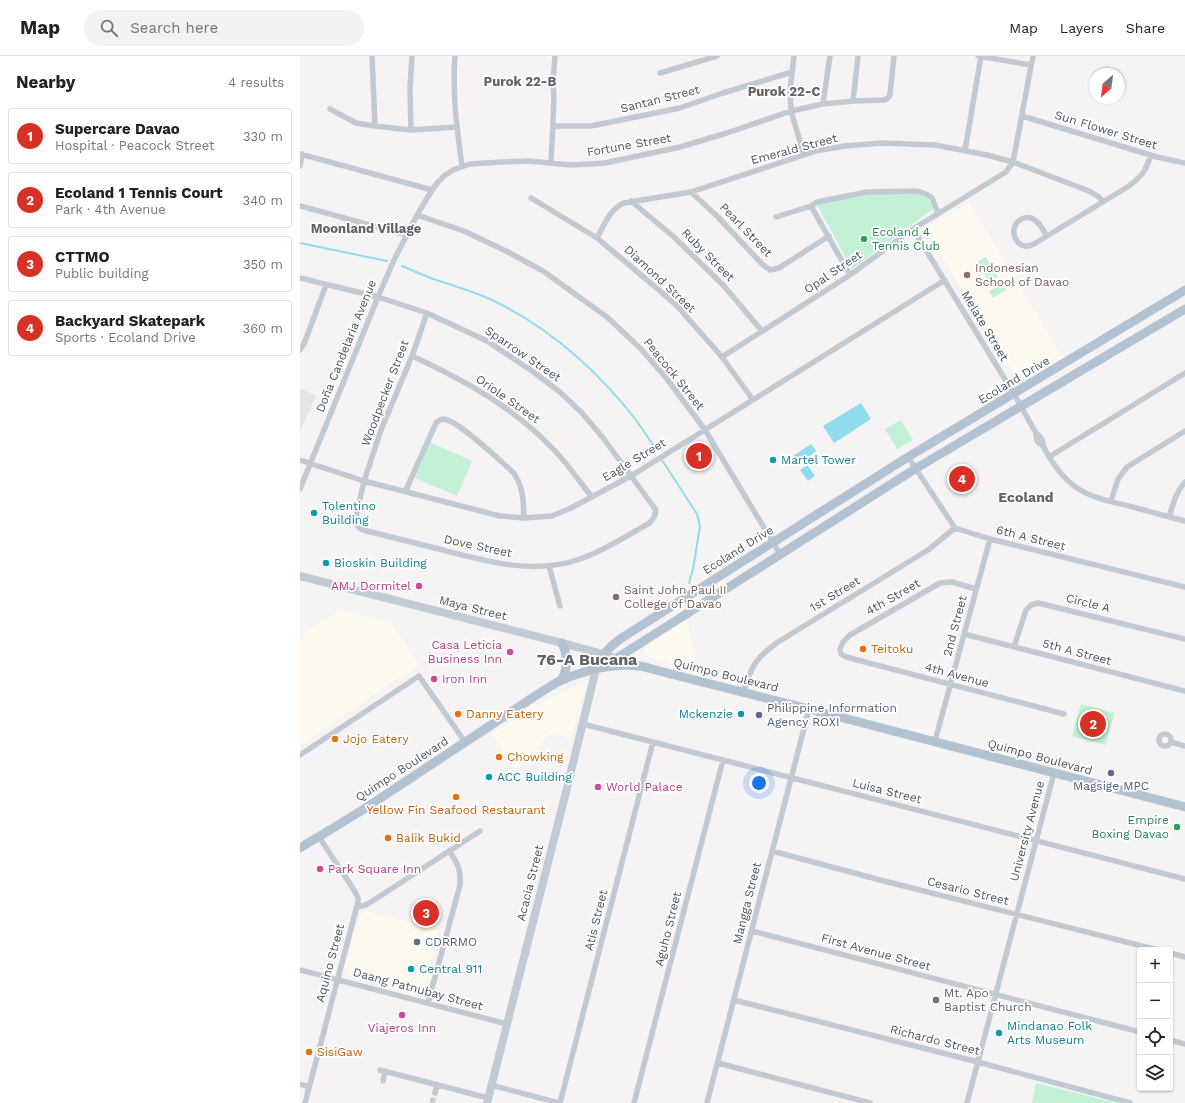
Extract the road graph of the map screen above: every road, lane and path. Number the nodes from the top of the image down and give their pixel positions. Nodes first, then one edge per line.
1 (372, 56) edge
2 (412, 56) edge
3 (455, 56) edge
4 (555, 56) edge
5 (717, 56) edge
6 (794, 56) edge
7 (830, 56) edge
8 (858, 56) edge
9 (894, 56) edge
10 (980, 56) edge
11 (1033, 56) edge
12 (1031, 65) junction
13 (792, 72) junction
14 (660, 73) dead end
15 (852, 101) junction
16 (823, 104) junction
17 (330, 109) dead end
18 (791, 111) junction
19 (1022, 116) junction
20 (375, 126) junction
21 (553, 126) junction
22 (457, 127) junction
23 (411, 130) junction
24 (964, 150) junction
25 (301, 154) edge
26 (804, 155) junction
27 (1151, 155) junction
28 (1013, 162) junction
29 (550, 163) junction
30 (1185, 164) edge
31 (300, 166) edge
32 (462, 166) junction
33 (432, 190) junction
34 (691, 192) junction
35 (531, 198) dead end
36 (631, 201) junction
37 (1103, 202) junction
38 (300, 206) edge
39 (811, 206) junction
40 (938, 213) junction
41 (417, 215) junction
42 (776, 217) dead end
43 (913, 229) junction
44 (407, 235) junction
45 (829, 236) junction
46 (1047, 236) junction
47 (597, 238) junction
48 (850, 275) junction
49 (300, 278) edge
50 (945, 280) junction
51 (326, 285) junction
52 (1185, 290) edge
53 (378, 297) junction
54 (1185, 309) edge
55 (427, 313) junction
56 (762, 331) junction
57 (300, 350) edge
58 (412, 356) junction
59 (722, 357) junction
60 (1185, 373) edge
61 (1014, 394) junction
62 (753, 400) junction
63 (1021, 406) junction
64 (704, 430) junction
65 (1185, 431) edge
66 (908, 457) junction
67 (1049, 457) junction
68 (300, 460) edge
69 (310, 464) junction
70 (915, 469) junction
71 (632, 476) junction
72 (364, 481) junction
73 (1185, 482) edge
74 (300, 489) edge
75 (405, 492) junction
76 (592, 497) junction
77 (1111, 501) junction
78 (1169, 516) junction
79 (524, 518) junction
80 (1185, 521) edge
81 (955, 528) junction
82 (990, 539) junction
83 (773, 542) junction
84 (780, 554) junction
85 (549, 566) junction
86 (300, 576) edge
87 (1185, 587) edge
88 (976, 589) junction
89 (560, 606) dead end
90 (964, 634) junction
91 (1185, 639) edge
92 (562, 642) junction
93 (1014, 647) junction
94 (603, 654) junction
95 (846, 657) joint
96 (617, 658) junction
97 (640, 666) junction
98 (596, 669) junction
99 (562, 680) junction
100 (950, 684) junction
101 (1185, 691) edge
102 (743, 692) junction
103 (809, 709) junction
104 (1064, 714) dead end
105 (583, 724) junction
106 (465, 742) junction
107 (653, 742) junction
108 (935, 742) junction
109 (1171, 742) dead end
110 (1185, 746) edge
111 (300, 755) edge
112 (722, 760) junction
113 (1054, 773) junction
114 (791, 778) junction
115 (1185, 807) edge
116 (480, 831) dead end
117 (319, 837) junction
118 (1036, 840) junction
119 (300, 848) edge
120 (449, 851) junction
121 (772, 851) junction
122 (1185, 879) edge
123 (357, 907) junction
124 (1016, 914) junction
125 (752, 931) junction
126 (1146, 947) edge
127 (1173, 954) edge
128 (1185, 957) edge
129 (300, 970) edge
130 (337, 979) junction
131 (995, 994) junction
132 (734, 1000) junction
133 (428, 1003) junction
134 (507, 1024) junction
135 (1137, 1031) edge
136 (1173, 1041) edge
137 (1185, 1044) edge
138 (978, 1062) junction
139 (718, 1063) junction
140 (383, 1081) dead end
141 (300, 1084) edge
142 (437, 1085) junction
143 (491, 1085) junction
144 (309, 1087) junction
145 (435, 1093) tunnel mouth
146 (488, 1100) edge
147 (304, 1103) edge
148 (559, 1103) edge
149 (634, 1103) edge
150 (707, 1103) edge
151 (870, 1103) edge
152 (967, 1103) edge
153 (1130, 1103) edge

1 - 20 street
2 - 23 street
3 - 22 street
4 - 21 street
5 - 14 street
6 - 13 street
7 - 16 street
8 - 15 street
9 - 15 street, Fortune Street
10 - 12 street
10 - 24 street
11 - 12 street
12 - 19 street
13 - 18 street
13 - 21 street, Santan Street
15 - 16 street, Fortune Street
16 - 18 street, Fortune Street
17 - 20 street
18 - 26 street
18 - 29 street, Fortune Street
19 - 27 street, Sun Flower Street
19 - 28 street
20 - 23 street
21 - 29 street
22 - 23 street
22 - 32 street
24 - 26 street, Emerald Street
24 - 28 street, Emerald Street
25 - 31 street
25 - 33 street
26 - 34 street, Emerald Street
27 - 30 street, Sun Flower Street
27 - 37 street
28 - 37 street, Emerald Street
28 - 40 street, Opal Street
29 - 32 street, Fortune Street
32 - 33 street, Fortune Street
33 - 41 street, Fortune Street
34 - 36 street, Emerald Street
34 - 45 street, Pearl Street
35 - 47 street, Diamond Street
36 - 47 street, Emerald Street
36 - 56 street, Ruby Street
37 - 46 street
38 - 44 street
39 - 40 street
39 - 42 street
39 - 45 street
40 - 43 street, Opal Street
41 - 44 street, Doña Candelaria Avenue
41 - 64 street, Peacock Street
43 - 48 street, Opal Street
43 - 50 street, Melate Street
44 - 53 street, Doña Candelaria Avenue
45 - 48 street
46 - 46 street
47 - 59 street, Diamond Street
48 - 56 street, Opal Street
49 - 51 street, Sparrow Street
50 - 61 street, Melate Street
50 - 62 street, Eagle Street
51 - 53 street, Sparrow Street
51 - 57 street
52 - 61 main road, Ecoland Drive
53 - 55 street, Sparrow Street
53 - 69 street, Doña Candelaria Avenue
54 - 63 main road
55 - 58 street, Woodpecker Street
55 - 71 street, Sparrow Street
56 - 59 street, Opal Street
58 - 72 street, Woodpecker Street
58 - 76 street, Oriole Street
59 - 62 street, Diamond Street
60 - 67 street
61 - 63 street, Melate Street
61 - 66 main road, Ecoland Drive
62 - 64 street, Eagle Street
63 - 67 street, Melate Street
63 - 70 main road
64 - 71 street, Eagle Street
64 - 83 street, Peacock Street
65 - 77 street
66 - 70 street
66 - 83 main road, Ecoland Drive
67 - 77 street, Melate Street
68 - 69 street, Eagle Street
69 - 72 street, Eagle Street
69 - 74 street, Doña Candelaria Avenue
70 - 81 street
70 - 84 main road
71 - 76 street, Eagle Street
71 - 85 street, Dove Street
72 - 75 street, Eagle Street
72 - 85 street, Dove Street
73 - 78 street
75 - 79 street, Eagle Street
75 - 79 street
76 - 79 street, Eagle Street
77 - 78 street, Melate Street
78 - 80 street, Melate Street
81 - 82 street, 6th A Street
81 - 102 street, 1st Street
82 - 87 street, 6th A Street
82 - 88 street, 2nd Street
83 - 84 street, Peacock Street
83 - 94 main road, Ecoland Drive
84 - 96 main road
85 - 89 street
86 - 92 street, Maya Street
88 - 90 street, 2nd Street
88 - 95 street, 4th Street
90 - 93 street, 5th A Street
90 - 100 street, 2nd Street
91 - 93 street, Circle A
92 - 94 street, Maya Street
92 - 99 main road
93 - 101 street, 5th A Street
94 - 96 street, Maya Street
94 - 98 main road, Ecoland Drive
95 - 100 street, 4th Avenue
96 - 97 street, Maya Street
96 - 98 main road
97 - 98 main road, Quimpo Boulevard
97 - 102 main road, Quimpo Boulevard
98 - 99 main road, Quimpo Boulevard
98 - 105 street, Acacia Street
99 - 106 main road, Quimpo Boulevard
100 - 104 street, 4th Avenue
100 - 108 street, 2nd Street
102 - 103 main road, Quimpo Boulevard
103 - 108 main road, Quimpo Boulevard
103 - 114 street, Mangga Street
105 - 107 street, Luisa Street
105 - 134 street, Acacia Street
106 - 111 street
106 - 117 main road, Quimpo Boulevard
107 - 112 street, Luisa Street
107 - 148 street, Atis Street
108 - 113 main road, Quimpo Boulevard
109 - 110 street
112 - 114 street, Luisa Street
112 - 149 street, Aguho Street
113 - 115 main road, Quimpo Boulevard
113 - 118 street, University Avenue
114 - 118 street, Luisa Street
114 - 121 street, Mangga Street
116 - 120 street
117 - 119 main road, Quimpo Boulevard
117 - 123 street, Aquino Street
118 - 122 street, Luisa Street
118 - 124 street, University Avenue
120 - 123 street
120 - 133 street
121 - 124 street, Cesario Street
121 - 125 street, Mangga Street
123 - 130 street, Aquino Street
124 - 126 street, Cesario Street
124 - 131 street, University Avenue
125 - 131 street, First Avenue Street
125 - 132 street, Mangga Street
127 - 128 street
129 - 130 street, Daang Patnubay Street
130 - 133 street, Daang Patnubay Street
130 - 144 street, Aquino Street
131 - 135 street, First Avenue Street
131 - 138 street, University Avenue
132 - 138 street, Richardo Street
132 - 139 street, Mangga Street
133 - 134 street, Daang Patnubay Street
134 - 143 street, Acacia Street
136 - 137 street
138 - 152 street, University Avenue
138 - 153 street, Richardo Street
139 - 150 street, Mangga Street
139 - 151 street
140 - 142 street
141 - 144 street
142 - 145 street
142 - 146 street
143 - 146 street, Acacia Street
143 - 148 street
144 - 147 street, Aquino Street

